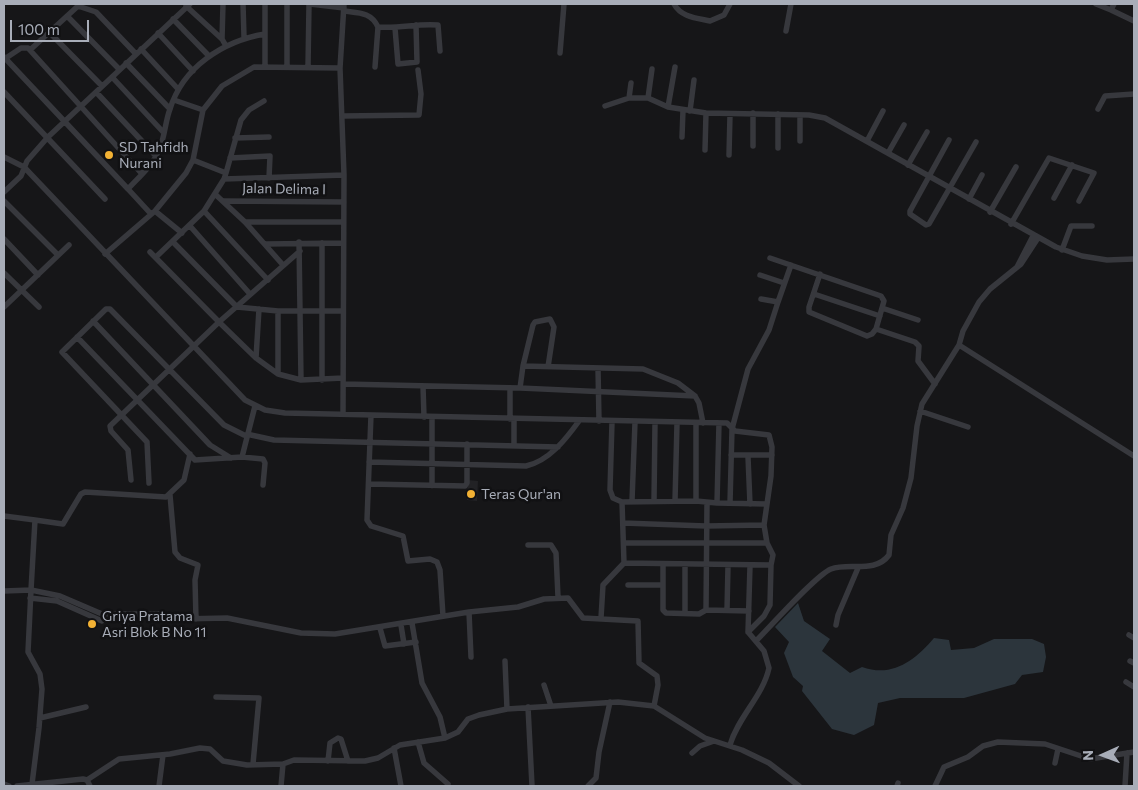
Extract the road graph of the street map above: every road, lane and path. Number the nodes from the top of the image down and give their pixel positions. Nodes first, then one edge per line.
1 (223, 4) edge
2 (243, 4) edge
3 (265, 4) edge
4 (287, 4) edge
5 (309, 4) edge
6 (564, 4) edge
7 (674, 4) edge
8 (730, 4) edge
9 (790, 4) edge
10 (1096, 4) edge
11 (1114, 4) edge
12 (188, 5) edge
13 (344, 7) edge
14 (1111, 10) junction
15 (68, 17) junction
16 (173, 19) junction
17 (1134, 21) edge
18 (416, 25) junction
19 (378, 27) junction
20 (395, 28) junction
21 (786, 31) dead end
22 (158, 33) junction
23 (50, 34) junction
24 (265, 34) junction
25 (244, 38) junction
26 (222, 39) junction
27 (226, 46) junction
28 (141, 49) junction
29 (30, 50) junction
30 (440, 50) dead end
31 (136, 54) junction
32 (560, 54) dead end
33 (209, 56) junction
34 (5, 58) edge
35 (126, 63) junction
36 (265, 67) junction
37 (287, 67) junction
38 (308, 67) junction
39 (375, 67) dead end
40 (674, 67) dead end
41 (340, 68) junction
42 (119, 69) junction
43 (652, 69) dead end
44 (418, 70) dead end
45 (193, 71) junction
46 (112, 77) junction
47 (694, 80) dead end
48 (631, 83) dead end
49 (102, 86) junction
50 (178, 89) junction
51 (4, 92) edge
52 (96, 92) junction
53 (1134, 94) edge
54 (629, 98) junction
55 (648, 98) junction
56 (174, 100) junction
57 (264, 101) dead end
58 (82, 106) junction
59 (606, 106) dead end
60 (668, 107) junction
61 (170, 109) junction
62 (1098, 109) dead end
63 (203, 110) junction
64 (683, 110) junction
65 (690, 111) junction
66 (884, 111) dead end
67 (706, 113) junction
68 (753, 113) junction
69 (778, 114) junction
70 (730, 115) junction
71 (800, 115) junction
72 (343, 116) junction
73 (64, 122) junction
74 (904, 125) dead end
75 (927, 132) dead end
76 (164, 133) junction
77 (48, 136) junction
78 (269, 137) dead end
79 (682, 137) dead end
80 (236, 138) junction
81 (949, 140) dead end
82 (800, 141) dead end
83 (867, 141) junction
84 (976, 142) dead end
85 (753, 146) dead end
86 (778, 148) dead end
87 (705, 150) dead end
88 (888, 153) junction
89 (729, 155) dead end
90 (156, 156) junction
91 (4, 157) edge
92 (230, 158) junction
93 (193, 160) junction
94 (908, 164) junction
95 (1072, 165) junction
96 (24, 167) junction
97 (1016, 167) dead end
98 (142, 174) junction
99 (344, 175) junction
100 (982, 175) dead end
101 (225, 176) junction
102 (929, 176) junction
103 (269, 178) junction
104 (948, 187) junction
105 (128, 190) junction
106 (4, 192) edge
107 (216, 195) junction
108 (1054, 198) dead end
109 (105, 199) dead end
110 (969, 199) junction
111 (4, 201) edge
112 (224, 201) junction
113 (1079, 201) dead end
114 (344, 202) junction
115 (204, 211) junction
116 (153, 212) junction
117 (990, 212) junction
118 (245, 222) junction
119 (344, 222) junction
120 (1011, 224) junction
121 (190, 226) junction
122 (1092, 226) dead end
123 (182, 233) junction
124 (1035, 237) junction
125 (4, 239) edge
126 (173, 242) junction
127 (300, 242) junction
128 (322, 243) junction
129 (343, 243) junction
130 (266, 244) junction
131 (69, 245) dead end
132 (1062, 250) junction
133 (300, 251) junction
134 (150, 252) dead end
135 (105, 254) junction
136 (58, 255) junction
137 (156, 257) junction
138 (770, 258) dead end
139 (1134, 259) edge
140 (283, 265) junction
141 (791, 265) junction
142 (4, 273) edge
143 (820, 274) junction
144 (38, 275) junction
145 (760, 275) dead end
146 (268, 280) junction
147 (784, 283) junction
148 (21, 291) junction
149 (250, 294) junction
150 (814, 294) junction
151 (761, 298) dead end
152 (778, 302) junction
153 (4, 307) edge
154 (39, 307) dead end
155 (237, 307) junction
156 (882, 308) junction
157 (259, 309) junction
158 (322, 310) junction
159 (278, 311) junction
160 (301, 311) junction
161 (343, 312) junction
162 (880, 316) junction
163 (918, 320) dead end
164 (93, 321) junction
165 (218, 321) junction
166 (876, 329) junction
167 (77, 337) junction
168 (959, 345) junction
169 (193, 346) junction
170 (256, 358) junction
171 (523, 366) junction
172 (548, 367) junction
173 (170, 368) junction
174 (598, 368) junction
175 (278, 374) junction
176 (301, 380) junction
177 (322, 380) junction
178 (344, 381) junction
179 (152, 384) junction
180 (935, 384) junction
181 (423, 386) junction
182 (510, 388) junction
183 (520, 388) junction
184 (597, 391) junction
185 (695, 396) junction
186 (138, 398) junction
187 (255, 406) junction
188 (920, 410) junction
189 (122, 414) junction
190 (343, 414) junction
191 (371, 415) junction
192 (424, 417) junction
193 (432, 417) junction
194 (512, 419) junction
195 (579, 421) junction
196 (599, 422) junction
197 (612, 422) junction
198 (635, 422) junction
199 (655, 423) junction
200 (677, 423) junction
201 (700, 423) junction
202 (719, 423) junction
203 (968, 428) dead end
204 (732, 429) junction
205 (248, 434) junction
206 (369, 441) junction
207 (431, 443) junction
208 (467, 444) junction
209 (514, 445) junction
210 (558, 447) junction
211 (190, 454) junction
212 (731, 455) junction
213 (772, 456) junction
214 (1134, 456) edge
215 (242, 457) junction
216 (748, 457) junction
217 (232, 458) junction
218 (369, 462) junction
219 (432, 465) junction
220 (467, 465) junction
221 (131, 480) dead end
222 (149, 483) dead end
223 (370, 484) junction
224 (264, 485) dead end
225 (432, 486) junction
226 (170, 495) junction
227 (632, 501) junction
228 (654, 501) junction
229 (675, 501) junction
230 (696, 501) junction
231 (622, 502) junction
232 (707, 503) junction
233 (717, 503) junction
234 (730, 503) junction
235 (750, 504) junction
236 (766, 504) junction
237 (4, 516) edge
238 (35, 520) junction
239 (623, 523) junction
240 (764, 525) junction
241 (706, 526) junction
242 (624, 543) junction
243 (767, 543) junction
244 (528, 545) dead end
245 (706, 545) junction
246 (624, 563) junction
247 (663, 565) junction
248 (685, 565) junction
249 (771, 565) junction
250 (706, 566) junction
251 (728, 566) junction
252 (750, 566) junction
253 (858, 568) junction
254 (628, 585) dead end
255 (663, 585) junction
256 (31, 590) junction
257 (4, 591) edge
258 (558, 597) junction
259 (30, 598) junction
260 (706, 610) junction
261 (727, 610) junction
262 (749, 611) junction
263 (468, 612) junction
264 (685, 613) junction
265 (443, 616) junction
266 (601, 618) junction
267 (196, 619) junction
268 (102, 621) dead end
269 (412, 623) junction
270 (401, 624) junction
271 (836, 625) dead end
272 (380, 628) junction
273 (748, 632) junction
274 (756, 641) junction
275 (416, 642) junction
276 (404, 644) junction
277 (470, 657) dead end
278 (505, 661) dead end
279 (1126, 682) dead end
280 (544, 685) dead end
281 (1134, 687) edge
282 (216, 696) dead end
283 (610, 702) junction
284 (551, 706) junction
285 (654, 706) junction
286 (86, 707) dead end
287 (528, 708) junction
288 (507, 709) junction
289 (40, 718) junction
290 (445, 738) junction
291 (714, 741) junction
292 (418, 742) junction
293 (730, 745) junction
294 (394, 748) junction
295 (1058, 749) junction
296 (1134, 752) edge
297 (692, 753) dead end
298 (1127, 753) junction
299 (163, 755) junction
300 (328, 761) junction
301 (348, 761) junction
302 (1055, 762) dead end
303 (253, 764) junction
304 (283, 764) junction
305 (87, 780) junction
306 (4, 784) edge
307 (32, 784) junction
308 (448, 784) dead end
309 (8, 786) edge
310 (17, 786) edge
311 (90, 786) edge
312 (159, 786) edge
313 (281, 786) edge
314 (401, 786) edge
315 (532, 786) edge
316 (588, 786) edge
317 (799, 786) edge
318 (935, 786) edge
319 (1125, 786) edge

1 - 26 street
2 - 25 street
3 - 24 street
4 - 37 street
5 - 13 street
5 - 38 street
6 - 32 street
7 - 8 street
9 - 21 street
10 - 14 street
11 - 14 street
12 - 16 street
12 - 26 street
13 - 19 street
13 - 41 street
14 - 17 street
15 - 23 street
15 - 31 street
15 - 42 street
16 - 22 street
16 - 33 street
18 - 20 street
18 - 20 street
18 - 30 street
19 - 20 street
19 - 39 street
22 - 28 street
22 - 45 street
23 - 29 street
23 - 49 street
24 - 25 street
24 - 36 street
25 - 27 street
26 - 27 street
27 - 33 street
28 - 31 street
28 - 50 street
29 - 34 street
29 - 58 street
31 - 35 street
33 - 45 street
34 - 73 street
35 - 42 street
35 - 61 street
36 - 37 street
36 - 63 street
37 - 38 street
38 - 41 street
40 - 60 street
41 - 72 street
42 - 46 street
43 - 55 street
44 - 72 street
45 - 50 street
46 - 49 street
46 - 76 street
47 - 65 street
48 - 54 street
49 - 52 street
50 - 56 street
51 - 77 street
52 - 58 street
52 - 90 street
53 - 62 street
54 - 55 street
54 - 59 street
55 - 60 street
56 - 61 street
56 - 63 street
57 - 80 street
58 - 73 street
58 - 98 street
60 - 64 street
61 - 76 street
63 - 93 street
64 - 65 street
64 - 79 street
65 - 67 street
66 - 83 street
67 - 70 street
67 - 87 street
68 - 69 street
68 - 70 street
68 - 85 street
69 - 71 street
69 - 86 street
70 - 89 street
71 - 82 street
71 - 83 street
72 - 99 street
73 - 77 street
73 - 105 street
74 - 88 street
75 - 94 street
76 - 90 street
77 - 96 street
77 - 109 street
78 - 80 street
80 - 92 street
81 - 102 street
83 - 88 street
84 - 104 street
88 - 94 street
90 - 98 street
91 - 96 street
92 - 101 street
92 - 103 street
93 - 101 street
93 - 116 street
94 - 102 street
95 - 108 street
95 - 113 street
95 - 120 street
96 - 106 street
96 - 135 street
97 - 117 street
98 - 105 street
99 - 103 street
99 - 114 street
100 - 110 street
101 - 103 street
101 - 107 street
102 - 104 street
102 - 104 street
104 - 110 street
105 - 116 street
107 - 112 street
107 - 115 street
110 - 117 street
111 - 136 street
112 - 114 street, Jalan Delima I
112 - 118 street
114 - 119 street
115 - 121 street
115 - 146 street
116 - 123 street
116 - 135 street
117 - 120 street
118 - 119 street
118 - 130 street
119 - 129 street
120 - 124 street
121 - 123 street
121 - 149 street
122 - 132 street
123 - 126 street
124 - 132 street
124 - 168 street
125 - 144 street
126 - 137 street
126 - 155 street
127 - 128 street
127 - 130 street
127 - 133 street
128 - 129 street
128 - 158 street
129 - 161 street
130 - 140 street
131 - 136 street
132 - 139 street
133 - 140 street
133 - 160 street
134 - 137 street
135 - 169 street
136 - 144 street
137 - 165 street
138 - 141 street
140 - 146 street
141 - 143 street
141 - 147 street
142 - 148 street
143 - 150 street
143 - 156 street
144 - 148 street
145 - 147 street
146 - 149 street
147 - 152 street
148 - 153 street
148 - 154 street
149 - 155 street
150 - 162 street
150 - 166 street
151 - 152 street
152 - 204 street
155 - 157 street
155 - 165 street
156 - 162 street
156 - 163 street
157 - 159 street
157 - 170 street
158 - 160 street
158 - 161 street
158 - 177 street
159 - 160 street
159 - 175 street
160 - 176 street
161 - 178 street
162 - 166 street
164 - 167 street
164 - 173 street
164 - 179 street
165 - 169 street
165 - 170 street
166 - 180 street
167 - 186 street
167 - 189 street
168 - 180 street
168 - 214 street
169 - 173 street
169 - 187 street
170 - 175 street
171 - 172 street
171 - 172 street
171 - 183 street
172 - 174 street
173 - 179 street
173 - 205 street
174 - 184 street
174 - 185 street
175 - 176 street
176 - 177 street
177 - 178 street
178 - 181 street
178 - 190 street
179 - 186 street
179 - 217 street
180 - 188 street
181 - 182 street
181 - 192 street
182 - 183 street
182 - 194 street
183 - 184 street
184 - 185 street
184 - 196 street
185 - 201 street
186 - 189 street
186 - 211 street
187 - 190 street
187 - 205 street
188 - 203 street
188 - 253 street
189 - 221 street
189 - 222 street
190 - 191 street
191 - 192 street
191 - 206 street
192 - 193 street
193 - 194 street
193 - 207 street
194 - 195 street
194 - 209 street
195 - 196 street
195 - 210 street
196 - 197 street
197 - 198 street
197 - 231 street
198 - 199 street
198 - 227 street
199 - 200 street
199 - 228 street
200 - 201 street
200 - 229 street
201 - 202 street
201 - 230 street
202 - 204 street
202 - 233 street
204 - 212 street
204 - 213 street
205 - 206 street
205 - 215 street
206 - 207 street
206 - 218 street
207 - 208 street
207 - 219 street
208 - 209 street
208 - 220 street
209 - 210 street
210 - 220 street
211 - 217 street
211 - 226 street
212 - 216 street
212 - 234 street
213 - 216 street
213 - 236 street
215 - 217 street
215 - 224 street
216 - 235 street
218 - 219 street
218 - 223 street
219 - 220 street
219 - 225 street
220 - 225 street
223 - 225 street
223 - 265 street
226 - 238 street
226 - 267 street
227 - 228 street
227 - 231 street
228 - 229 street
229 - 230 street
230 - 232 street
231 - 239 street
232 - 233 street
232 - 241 street
233 - 234 street
234 - 235 street
235 - 236 street
236 - 240 street
237 - 238 street
238 - 256 street
239 - 241 street
239 - 242 street
240 - 241 street
240 - 243 street
241 - 245 street
242 - 245 street
242 - 246 street
243 - 245 street
243 - 249 street
244 - 258 street
245 - 250 street
246 - 247 street
246 - 266 street
247 - 248 street
247 - 255 street
248 - 250 street
248 - 264 street
249 - 252 street
249 - 273 street
250 - 251 street
250 - 260 street
251 - 252 street
251 - 261 street
252 - 262 street
253 - 271 street
253 - 274 street
254 - 255 street
255 - 264 street
256 - 257 street
256 - 259 street
256 - 267 street
258 - 263 street
258 - 266 street
259 - 268 street
259 - 289 street
260 - 261 street
260 - 264 street
261 - 262 street
262 - 273 street
263 - 265 street
263 - 277 street
265 - 269 street
266 - 285 street
267 - 272 street
269 - 270 street
269 - 275 street
270 - 272 street
270 - 276 street
272 - 276 street
273 - 274 street
274 - 293 street
275 - 276 street
275 - 290 street
278 - 288 street
279 - 281 street
280 - 284 street
282 - 303 street
283 - 284 street
283 - 285 street
283 - 316 street
284 - 287 street
285 - 291 street
286 - 289 street
287 - 288 street
287 - 315 street
288 - 290 street
289 - 307 street
290 - 292 street
291 - 293 street
291 - 297 street
292 - 294 street
292 - 308 street
293 - 317 street
294 - 301 street
294 - 314 street
295 - 298 street
295 - 302 street
295 - 318 street
296 - 298 street
298 - 319 street
299 - 303 street
299 - 305 street
299 - 312 street
300 - 301 street
300 - 301 street
300 - 304 street
303 - 304 street
304 - 313 street
305 - 307 street
305 - 311 street
306 - 309 street
307 - 310 street

